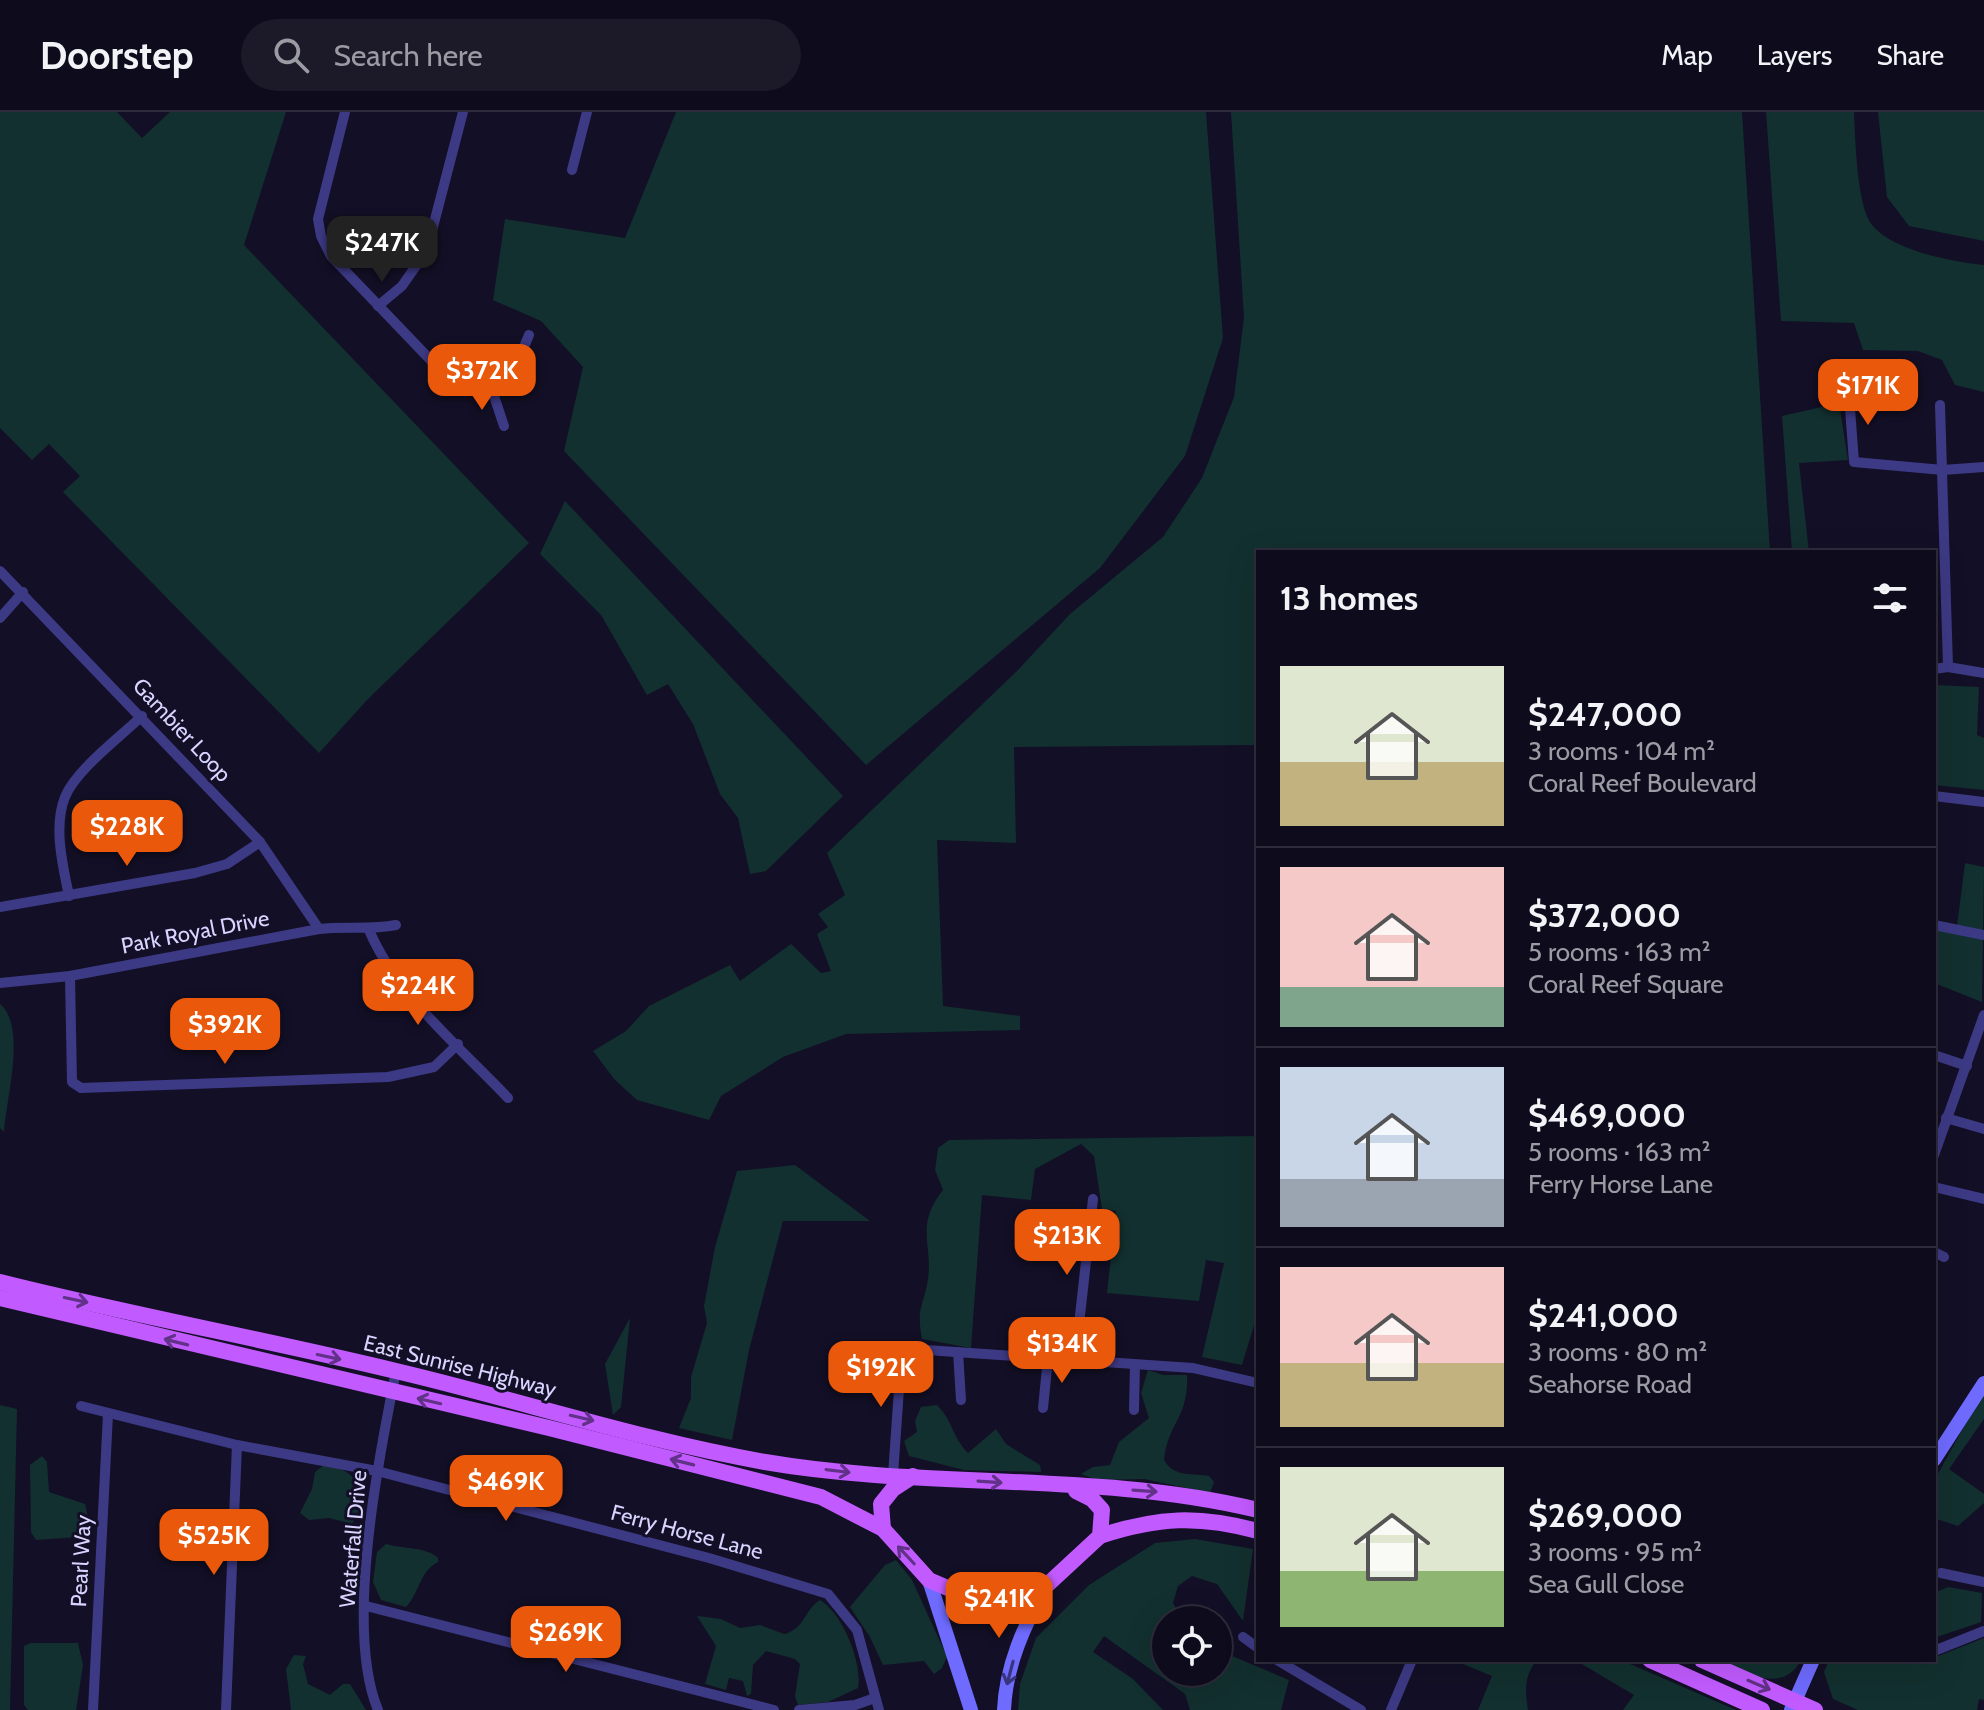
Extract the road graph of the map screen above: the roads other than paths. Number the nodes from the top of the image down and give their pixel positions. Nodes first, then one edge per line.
1 (345, 112) edge
2 (463, 112) edge
3 (587, 112) edge
4 (572, 170) dead end
5 (378, 306) junction
6 (529, 335) dead end
7 (491, 387) junction
8 (1849, 395) dead end
9 (1940, 405) dead end
10 (504, 426) dead end
11 (1984, 467) edge
12 (1943, 470) junction
13 (0, 571) edge
14 (23, 592) junction
15 (0, 618) edge
16 (1948, 667) junction
17 (1936, 669) edge
18 (1984, 673) edge
19 (142, 716) junction
20 (1936, 796) edge
21 (1984, 802) edge
22 (260, 842) junction
23 (69, 896) junction
24 (0, 907) edge
25 (396, 925) dead end
26 (1936, 925) edge
27 (319, 929) junction
28 (369, 930) junction
29 (1984, 935) edge
30 (70, 976) junction
31 (0, 983) edge
32 (1984, 1015) edge
33 (1981, 1037) edge
34 (458, 1044) junction
35 (1936, 1056) edge
36 (1967, 1066) junction
37 (508, 1098) dead end
38 (1946, 1118) junction
39 (1984, 1129) edge
40 (1936, 1149) edge
41 (1936, 1187) edge
42 (1093, 1199) dead end
43 (1984, 1199) edge
44 (0, 1282) edge
45 (0, 1298) edge
46 (958, 1352) junction
47 (1048, 1358) junction
48 (1075, 1360) junction
49 (1135, 1364) junction
50 (396, 1371) junction
51 (1256, 1383) edge
52 (1984, 1383) edge
53 (392, 1392) junction
54 (961, 1400) dead end
55 (81, 1406) dead end
56 (1043, 1408) dead end
57 (1134, 1410) dead end
58 (108, 1414) junction
59 (237, 1445) junction
60 (1936, 1457) edge
61 (377, 1471) junction
62 (893, 1475) junction
63 (913, 1476) junction
64 (1067, 1487) junction
65 (1256, 1510) edge
66 (883, 1529) junction
67 (1256, 1530) edge
68 (1100, 1536) junction
69 (1941, 1573) dead end
70 (929, 1580) junction
71 (1984, 1582) edge
72 (1046, 1586) junction
73 (366, 1606) junction
74 (1984, 1631) edge
75 (1243, 1637) dead end
76 (1256, 1647) edge
77 (1936, 1650) edge
78 (1280, 1662) edge
79 (1411, 1662) edge
80 (1654, 1662) edge
81 (1706, 1662) edge
82 (1812, 1662) edge
83 (875, 1698) junction
84 (1793, 1705) edge
85 (93, 1710) edge
86 (226, 1710) edge
87 (378, 1710) edge
88 (774, 1710) edge
89 (799, 1710) edge
90 (879, 1710) edge
91 (971, 1710) edge
92 (1004, 1710) edge
93 (1361, 1710) edge
94 (1391, 1710) edge
95 (1762, 1710) edge
96 (1815, 1710) edge

1 - 5 street
2 - 5 street
3 - 4 street
5 - 7 street
6 - 7 street
7 - 10 street
8 - 12 street
9 - 12 street
11 - 12 street
12 - 16 street
13 - 14 street, Gambier Loop
14 - 15 street
14 - 19 street, Gambier Loop
16 - 17 street
16 - 18 street
19 - 22 street, Gambier Loop
19 - 23 street
20 - 21 street
22 - 23 street
22 - 27 street, Gambier Loop
23 - 24 street
25 - 28 street, Park Royal Drive
26 - 29 street
27 - 28 street, Park Royal Drive
27 - 30 street, Park Royal Drive
28 - 34 street
30 - 31 street, Park Royal Drive
30 - 34 street
32 - 33 street
33 - 36 street
34 - 37 street
35 - 36 street
36 - 38 street
38 - 39 street
38 - 40 street
41 - 43 street
42 - 48 street
44 -> 50 main road, East Sunrise Highway
53 -> 45 main road, East Sunrise Highway
46 - 47 street
46 - 54 street
46 - 62 street
47 - 48 street
47 - 56 street
48 - 49 street
49 - 51 street
49 - 57 street
50 - 53 street, Waterfall Drive
50 -> 62 main road, East Sunrise Highway
52 - 60 main road
53 - 61 street, Waterfall Drive
66 -> 53 main road, East Sunrise Highway
55 - 58 street, Ferry Horse Lane
58 - 59 street, Ferry Horse Lane
58 - 85 street, Pearl Way
59 - 61 street, Ferry Horse Lane
59 - 86 street
61 - 73 street, Waterfall Drive
61 - 83 street, Ferry Horse Lane
62 - 63 main road, East Sunrise Highway
63 -> 64 main road, East Sunrise Highway
63 - 66 main road
64 -> 65 main road
64 - 68 main road
70 -> 66 main road
67 - 68 main road
68 - 72 main road
69 - 71 street
70 - 72 main road
70 - 91 main road
72 -> 92 main road
73 - 87 street, Waterfall Drive
73 - 88 street
74 - 77 street
75 - 76 street
78 - 93 street
79 - 94 street
80 - 95 main road
81 -> 84 main road
82 - 84 main road
83 - 89 street
83 - 90 street, Ferry Horse Lane
84 - 96 main road

